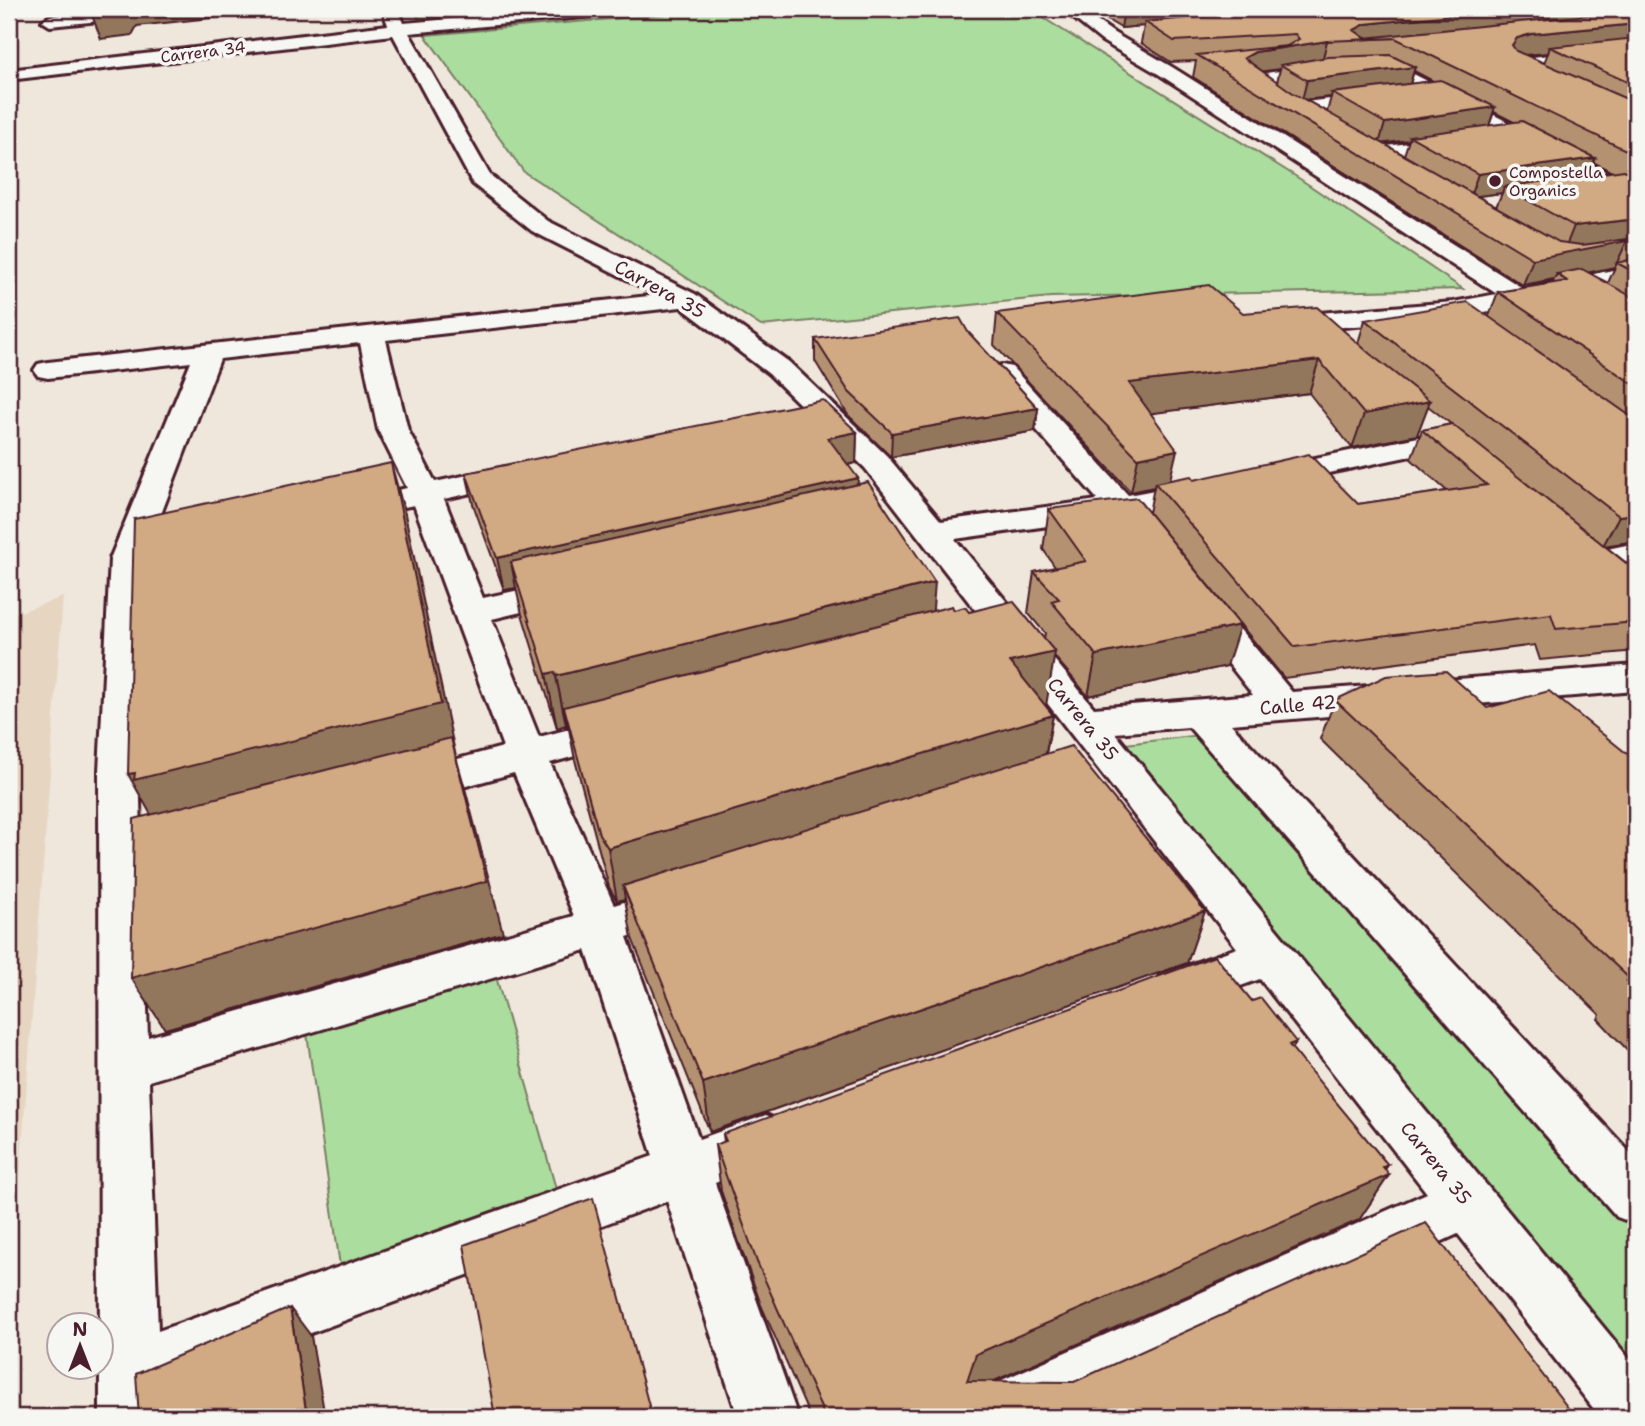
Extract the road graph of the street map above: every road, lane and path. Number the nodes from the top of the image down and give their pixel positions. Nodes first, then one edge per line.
1 (169, 9) edge
2 (616, 9) edge
3 (1070, 9) edge
4 (394, 19) edge
5 (49, 22) edge
6 (1136, 35) dead end
7 (1108, 37) junction
8 (1395, 48) edge
9 (1636, 50) edge
10 (1608, 53) junction
11 (1299, 58) junction
12 (1246, 63) edge
13 (1636, 64) edge
14 (1193, 69) dead end
15 (1322, 70) junction
16 (1166, 71) junction
17 (9, 75) edge
18 (1548, 82) edge
19 (1438, 92) junction
20 (1297, 109) junction
21 (1329, 128) edge
22 (1519, 134) junction
23 (1351, 141) edge
24 (1373, 154) junction
25 (1408, 174) edge
26 (1627, 190) edge
27 (1575, 191) edge
28 (1636, 253) edge
29 (1610, 257) edge
30 (1636, 272) edge
31 (1578, 287) junction
32 (1520, 298) junction
33 (685, 299) junction
34 (1613, 307) edge
35 (1452, 310) junction
36 (371, 334) junction
37 (1485, 334) edge
38 (977, 346) edge
39 (1334, 346) edge
40 (209, 352) junction
41 (48, 370) dead end
42 (1418, 417) edge
43 (548, 467) edge
44 (426, 494) junction
45 (371, 506) edge
46 (1123, 506) junction
47 (874, 519) edge
48 (924, 521) junction
49 (1156, 548) edge
50 (1636, 553) edge
51 (1181, 580) edge
52 (593, 584) edge
53 (1626, 586) edge
54 (472, 612) junction
55 (1009, 628) junction
56 (969, 638) edge
57 (1636, 678) edge
58 (1523, 687) junction
59 (1282, 706) junction
60 (1199, 713) junction
61 (660, 719) edge
62 (1564, 721) edge
63 (1085, 722) junction
64 (526, 755) junction
65 (378, 795) edge
66 (667, 906) edge
67 (601, 927) junction
68 (1271, 955) junction
69 (1128, 1007) edge
70 (125, 1066) junction
71 (814, 1122) edge
72 (684, 1170) junction
73 (1636, 1198) edge
74 (1468, 1202) junction
75 (130, 1394) edge
76 (1636, 1413) edge
77 (768, 1417) edge
78 (990, 1417) edge

1 - 5 street
2 - 4 street, Carrera 34
3 - 7 street
4 - 17 street, Carrera 34
4 - 33 street, Carrera 35
6 - 7 street
7 - 16 street
8 - 11 street
9 - 10 street
10 - 13 street
10 - 18 street
11 - 12 street
11 - 15 street
14 - 16 street
15 - 19 street
15 - 20 street
16 - 32 street
19 - 20 street
19 - 22 street
20 - 21 street
22 - 24 street
22 - 26 street
23 - 24 street
24 - 25 street
26 - 27 street
28 - 29 street
30 - 31 street
31 - 32 street
31 - 34 street
32 - 35 street
33 - 36 street
33 - 48 street, Carrera 35
35 - 37 street
35 - 39 street
36 - 40 street
36 - 44 street
38 - 46 street
40 - 41 street
40 - 70 street
42 - 46 street
43 - 44 street
44 - 45 street
44 - 54 street
46 - 48 street
46 - 49 street
47 - 48 street
48 - 55 street, Carrera 35
50 - 53 street
51 - 59 street
52 - 54 street
54 - 64 street
55 - 56 street
55 - 63 street, Carrera 35
57 - 58 street, Calle 42
58 - 59 street, Calle 42
58 - 62 street
59 - 60 street, Calle 42
60 - 63 street, Calle 42
60 - 73 street
61 - 64 street
63 - 68 street, Carrera 35
64 - 65 street
64 - 67 street
66 - 67 street
67 - 70 street
67 - 72 street
68 - 69 street
68 - 74 street, Carrera 35
70 - 75 street
71 - 72 street
72 - 75 street
72 - 77 street
74 - 76 street, Carrera 35
74 - 78 street

